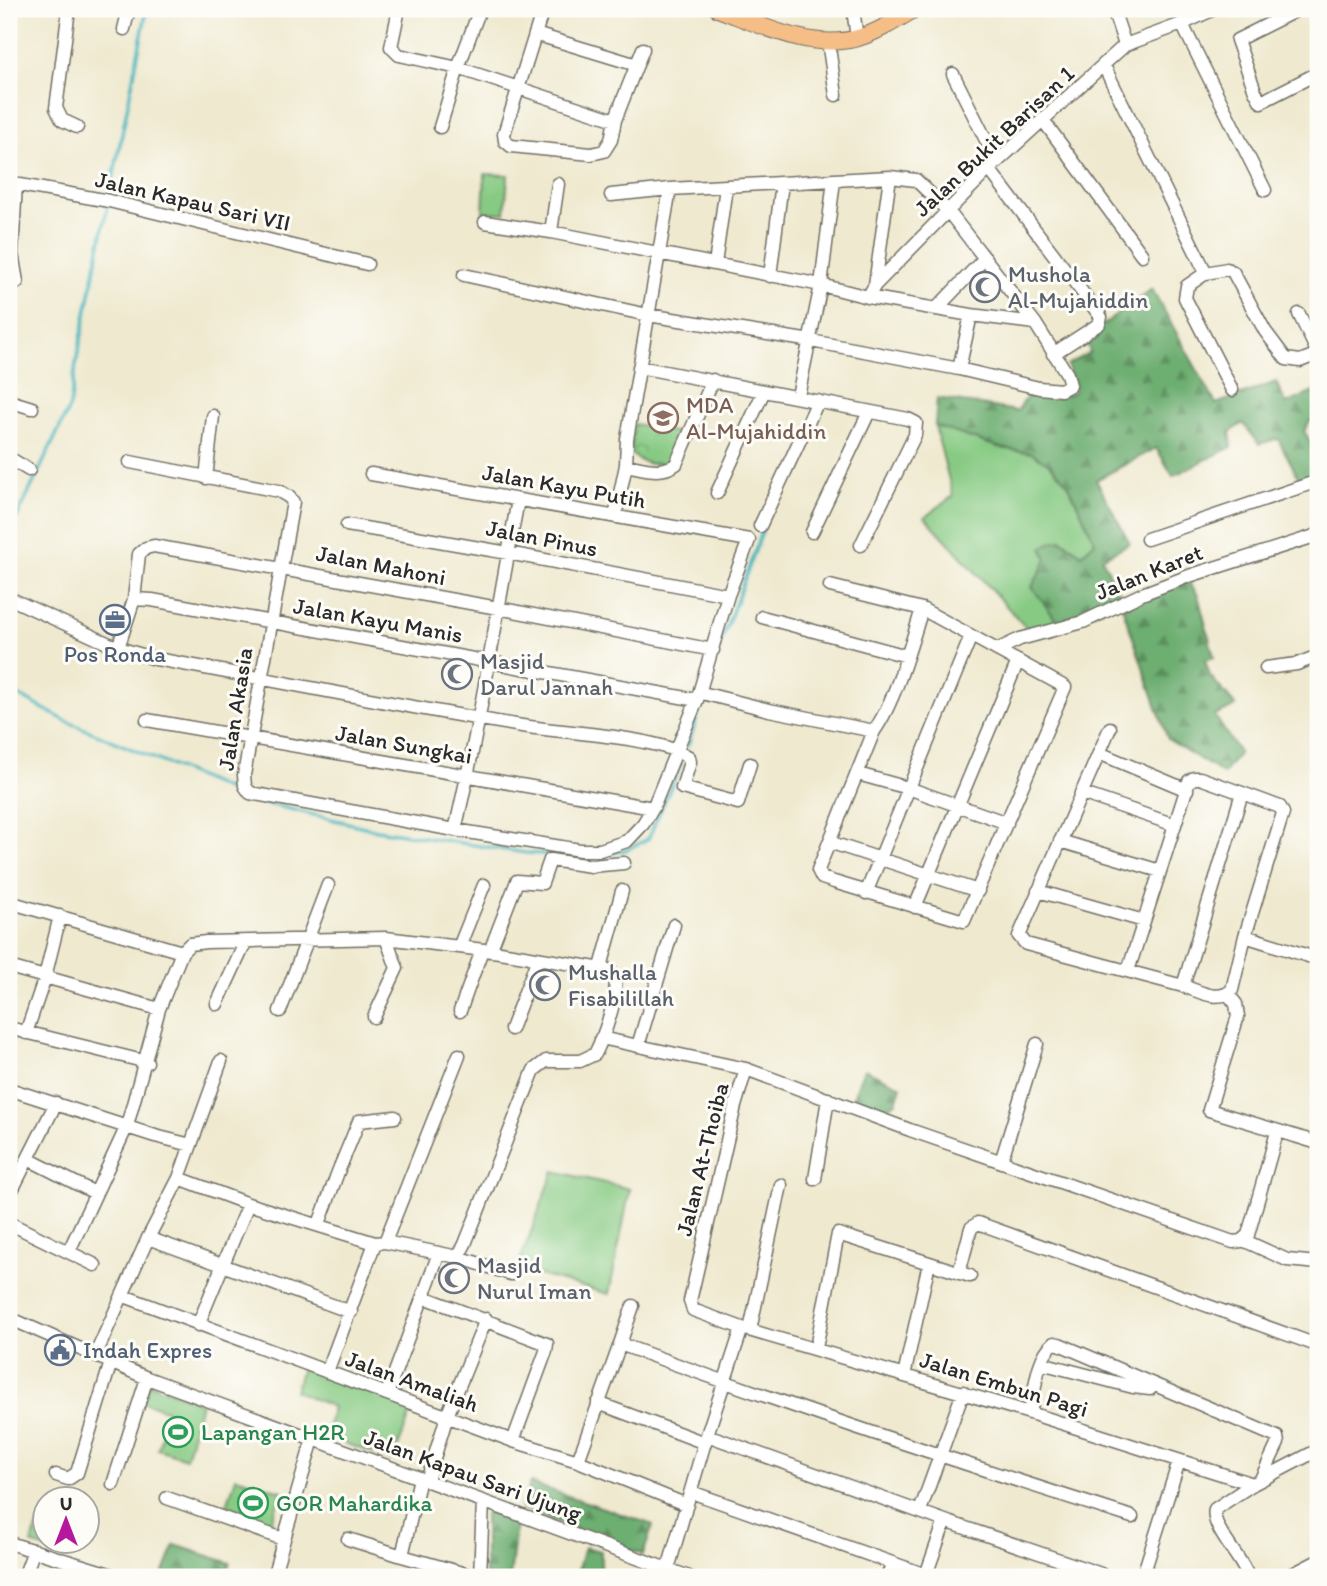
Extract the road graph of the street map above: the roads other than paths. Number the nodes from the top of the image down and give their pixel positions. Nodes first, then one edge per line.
1 (69, 9) edge
2 (129, 9) edge
3 (400, 9) edge
4 (480, 9) edge
5 (543, 9) edge
6 (718, 9) edge
7 (853, 9) edge
8 (915, 9) edge
9 (1113, 9) edge
10 (1213, 9) edge
11 (1299, 9) edge
12 (1182, 24) junction
13 (124, 29) dead end
14 (535, 34) junction
15 (858, 38) junction
16 (828, 41) junction
17 (1125, 45) junction
18 (643, 49) dead end
19 (636, 65) junction
20 (1104, 66) junction
21 (458, 68) junction
22 (953, 74) dead end
23 (1318, 74) edge
24 (517, 89) junction
25 (836, 95) dead end
26 (615, 120) junction
27 (1043, 120) junction
28 (77, 127) dead end
29 (440, 127) dead end
30 (993, 166) junction
31 (890, 177) junction
32 (834, 180) junction
33 (782, 183) junction
34 (12, 184) edge
35 (558, 184) dead end
36 (726, 187) junction
37 (670, 189) junction
38 (1265, 190) dead end
39 (611, 195) dead end
40 (948, 211) junction
41 (485, 222) dead end
42 (551, 232) junction
43 (659, 255) junction
44 (1142, 255) dead end
45 (985, 258) junction
46 (367, 264) dead end
47 (715, 264) junction
48 (1206, 273) junction
49 (464, 275) dead end
50 (771, 276) junction
51 (821, 285) junction
52 (9, 289) edge
53 (872, 291) junction
54 (937, 307) junction
55 (1299, 314) dead end
56 (648, 315) junction
57 (971, 315) junction
58 (1035, 323) junction
59 (811, 341) junction
60 (1053, 354) junction
61 (1318, 354) edge
62 (639, 367) junction
63 (959, 369) junction
64 (713, 380) junction
65 (1232, 390) dead end
66 (764, 391) junction
67 (798, 396) junction
68 (818, 401) junction
69 (10, 405) edge
70 (32, 408) dead end
71 (869, 412) junction
72 (213, 416) dead end
73 (9, 458) edge
74 (131, 462) dead end
75 (626, 465) junction
76 (29, 470) dead end
77 (371, 474) dead end
78 (206, 478) junction
79 (1318, 481) edge
80 (717, 493) dead end
81 (518, 500) junction
82 (615, 517) junction
83 (347, 525) dead end
84 (760, 526) dead end
85 (812, 532) dead end
86 (1318, 535) edge
87 (1147, 539) dead end
88 (749, 540) joint
89 (861, 545) dead end
90 (508, 553) junction
91 (282, 568) junction
92 (830, 586) dead end
93 (728, 595) junction
94 (9, 598) edge
95 (134, 599) junction
96 (498, 608) junction
97 (922, 609) junction
98 (762, 617) dead end
99 (271, 623) junction
100 (971, 636) junction
101 (118, 648) junction
102 (713, 650) junction
103 (997, 650) junction
104 (907, 656) junction
105 (1318, 656) edge
106 (488, 660) junction
107 (1018, 661) junction
108 (1266, 668) dead end
109 (260, 678) junction
110 (701, 697) junction
111 (479, 719) junction
112 (147, 720) dead end
113 (1110, 728) dead end
114 (874, 730) junction
115 (249, 738) junction
116 (678, 751) junction
117 (1099, 753) junction
118 (750, 764) dead end
119 (858, 774) junction
120 (468, 776) junction
121 (908, 788) junction
122 (1187, 790) junction
123 (1081, 793) junction
124 (1242, 793) junction
125 (957, 805) junction
126 (653, 808) junction
127 (1007, 823) junction
128 (1175, 825) junction
129 (455, 830) junction
130 (1060, 841) junction
131 (829, 842) junction
132 (880, 859) junction
133 (624, 863) dead end
134 (1160, 871) junction
135 (929, 874) junction
136 (328, 885) dead end
137 (484, 885) dead end
138 (622, 891) dead end
139 (978, 891) junction
140 (1038, 891) junction
141 (866, 892) junction
142 (9, 902) edge
143 (915, 907) junction
144 (60, 916) junction
145 (1144, 921) junction
146 (674, 925) dead end
147 (1245, 936) junction
148 (386, 938) junction
149 (309, 940) junction
150 (246, 941) junction
151 (459, 947) junction
152 (486, 950) junction
153 (182, 952) junction
154 (538, 958) junction
155 (1318, 959) edge
156 (9, 967) edge
157 (601, 967) junction
158 (1128, 971) junction
159 (45, 977) junction
160 (1183, 986) junction
161 (1228, 994) junction
162 (217, 1004) dead end
163 (159, 1009) junction
164 (280, 1011) dead end
165 (460, 1011) dead end
166 (374, 1017) dead end
167 (9, 1028) edge
168 (511, 1029) dead end
169 (26, 1033) junction
170 (601, 1038) junction
171 (1037, 1044) dead end
172 (638, 1046) junction
173 (459, 1055) dead end
174 (221, 1061) dead end
175 (147, 1062) junction
176 (746, 1069) junction
177 (9, 1089) edge
178 (828, 1099) junction
179 (56, 1103) junction
180 (395, 1117) dead end
181 (127, 1126) junction
182 (1278, 1132) junction
183 (1318, 1143) edge
184 (191, 1145) junction
185 (28, 1159) junction
186 (1001, 1162) junction
187 (179, 1178) junction
188 (815, 1180) dead end
189 (781, 1185) dead end
190 (95, 1193) junction
191 (9, 1196) edge
192 (248, 1204) junction
193 (9, 1223) edge
194 (319, 1224) junction
195 (148, 1238) junction
196 (1243, 1240) junction
197 (380, 1242) junction
198 (69, 1251) junction
199 (439, 1253) junction
200 (458, 1257) junction
201 (1318, 1263) edge
202 (929, 1264) junction
203 (95, 1265) dead end
204 (223, 1266) junction
205 (511, 1274) dead end
206 (124, 1296) junction
207 (424, 1297) junction
208 (634, 1306) dead end
209 (351, 1312) junction
210 (9, 1318) edge
211 (486, 1320) junction
212 (198, 1325) junction
213 (746, 1329) junction
214 (1311, 1343) dead end
215 (620, 1344) junction
216 (816, 1348) junction
217 (95, 1356) junction
218 (110, 1362) junction
219 (1041, 1363) junction
220 (1100, 1363) junction
221 (327, 1372) junction
222 (904, 1376) junction
223 (1094, 1377) junction
224 (147, 1378) junction
225 (723, 1383) junction
226 (1164, 1390) junction
227 (963, 1392) junction
228 (387, 1394) junction
229 (598, 1403) junction
230 (1030, 1413) junction
231 (447, 1416) junction
232 (313, 1439) junction
233 (706, 1439) junction
234 (513, 1440) junction
235 (1318, 1450) edge
236 (940, 1456) junction
237 (578, 1461) junction
238 (1179, 1461) junction
239 (57, 1475) dead end
240 (424, 1480) junction
241 (1257, 1482) junction
242 (113, 1484) dead end
243 (167, 1498) dead end
244 (689, 1498) junction
245 (483, 1501) junction
246 (920, 1511) junction
247 (1132, 1517) dead end
248 (945, 1521) junction
249 (283, 1539) junction
250 (348, 1539) dead end
251 (9, 1543) edge
252 (32, 1549) edge
253 (32, 1554) edge
254 (47, 1554) edge
255 (402, 1556) junction
256 (1318, 1561) edge
257 (892, 1563) junction
258 (668, 1569) junction
259 (1145, 1569) dead end
260 (1101, 1574) dead end
261 (475, 1576) edge
262 (929, 1576) edge
263 (23, 1577) edge
264 (119, 1577) edge
265 (273, 1577) edge
266 (690, 1577) edge
267 (887, 1577) edge
268 (1248, 1577) edge
269 (1287, 1577) edge

1 - 28 street
2 - 13 street
3 - 21 street
4 - 21 street
5 - 14 street
6 - 16 main road
7 - 15 street
8 - 15 main road
9 - 17 street
10 - 12 street
11 - 23 street
12 - 17 street
12 - 38 street
14 - 19 street
14 - 24 street
15 - 16 main road
16 - 25 street
17 - 20 street, Jalan Bukit Barisan 1
18 - 19 street
19 - 26 street
20 - 27 street, Jalan Bukit Barisan 1
20 - 48 street
21 - 24 street
21 - 29 street
22 - 30 street
24 - 26 street
24 - 26 street
27 - 30 street, Jalan Bukit Barisan 1
27 - 44 street
30 - 40 street, Jalan Bukit Barisan 1
30 - 60 street
31 - 32 street
31 - 40 street
31 - 53 street
32 - 33 street
32 - 51 street
33 - 36 street
33 - 50 street
34 - 46 street, Jalan Kapau Sari VII
34 - 52 street
35 - 42 street
36 - 37 street
36 - 47 street
37 - 39 street
37 - 43 street
40 - 45 street
40 - 53 street, Jalan Bukit Barisan 1
41 - 42 street
42 - 43 street
43 - 47 street
43 - 56 street
45 - 54 street
45 - 58 street
47 - 50 street
48 - 61 street
48 - 65 street
49 - 56 street
50 - 51 street
51 - 53 street
51 - 59 street
53 - 54 street
54 - 57 street
55 - 61 street
56 - 59 street
56 - 62 street
57 - 58 street
57 - 63 street
58 - 60 street
59 - 63 street
59 - 67 street
60 - 63 street
62 - 64 street
62 - 75 street
64 - 66 street
64 - 75 street
66 - 67 street
66 - 80 street
67 - 68 street
68 - 71 street
68 - 84 street
69 - 70 street
71 - 85 street
71 - 89 street
72 - 78 street
73 - 76 street
74 - 78 street, Jalan Akasia
75 - 82 street
77 - 81 street, Jalan Kayu Putih
78 - 91 street, Jalan Akasia
79 - 87 street
81 - 82 street, Jalan Kayu Putih
81 - 90 street
82 - 88 street, Jalan Kayu Putih
83 - 90 street, Jalan Pinus
86 - 103 street, Jalan Karet
88 - 93 street, Jalan Akasia
90 - 93 street, Jalan Pinus
90 - 96 street
91 - 95 street, Jalan Mahoni
91 - 96 street, Jalan Mahoni
91 - 99 street, Jalan Akasia
92 - 97 street
93 - 102 street, Jalan Akasia
94 - 101 street
95 - 99 street, Jalan Kayu Manis
95 - 101 street, Jalan Mahoni
96 - 102 street, Jalan Mahoni
96 - 106 street
97 - 100 street
97 - 104 street
98 - 104 street
99 - 106 street, Jalan Kayu Manis
99 - 109 street, Jalan Akasia
100 - 103 street
100 - 121 street
101 - 109 street
102 - 110 street, Jalan Akasia
103 - 107 street
104 - 114 street
105 - 108 street
106 - 110 street, Jalan Kayu Manis
106 - 111 street
107 - 125 street
107 - 127 street
109 - 111 street
109 - 115 street, Jalan Akasia
110 - 114 street, Jalan Kayu Manis
110 - 116 street, Jalan Akasia
111 - 116 street
111 - 120 street
112 - 115 street, Jalan Sungkai
113 - 117 street
114 - 119 street
115 - 120 street, Jalan Sungkai
115 - 129 street, Jalan Akasia
116 - 118 street
116 - 126 street, Jalan Akasia
117 - 122 street
117 - 123 street
119 - 121 street
119 - 131 street
120 - 126 street, Jalan Sungkai
120 - 129 street
121 - 125 street
121 - 132 street
122 - 124 street
122 - 128 street
123 - 128 street
123 - 130 street
124 - 147 street
124 - 160 street
125 - 127 street
125 - 135 street
126 - 129 street, Jalan Akasia
127 - 139 street
128 - 134 street
130 - 134 street
130 - 140 street
131 - 132 street
131 - 141 street
132 - 135 street
132 - 141 street
133 - 152 street
134 - 145 street
135 - 139 street
135 - 143 street
136 - 149 street
137 - 151 street
138 - 157 street
139 - 143 street
140 - 145 street
140 - 158 street
141 - 143 street
142 - 144 street
144 - 153 street
144 - 159 street
145 - 158 street
146 - 172 street
147 - 155 street
147 - 161 street
148 - 149 street
148 - 151 street
148 - 166 street
149 - 150 street
149 - 164 street
150 - 153 street
150 - 162 street
151 - 152 street
152 - 154 street
152 - 165 street
153 - 163 street
154 - 157 street
154 - 168 street
156 - 159 street
157 - 170 street
158 - 160 street
159 - 163 street
159 - 169 street
160 - 161 street
161 - 182 street
163 - 175 street
167 - 169 street
169 - 175 street
170 - 172 street, Jalan At-Thoiba
170 - 200 street
171 - 186 street
172 - 176 street, Jalan At-Thoiba
173 - 197 street
174 - 184 street
175 - 181 street
176 - 178 street
176 - 213 street, Jalan At-Thoiba
177 - 179 street
178 - 186 street
178 - 188 street
179 - 181 street
179 - 185 street
180 - 194 street
181 - 184 street
181 - 190 street
182 - 183 street
182 - 196 street
184 - 187 street
185 - 190 street
185 - 191 street
186 - 196 street
187 - 192 street
187 - 195 street
189 - 213 street
190 - 198 street
192 - 194 street
192 - 204 street
193 - 198 street
194 - 197 street
195 - 204 street
195 - 206 street
196 - 201 street
197 - 199 street
197 - 209 street
198 - 203 street
199 - 200 street
199 - 207 street
200 - 205 street
202 - 214 street
202 - 216 street
202 - 222 street
204 - 209 street
204 - 212 street
206 - 212 street, Jalan Amaliah
206 - 217 street
207 - 211 street
207 - 228 street
208 - 215 street
209 - 221 street
210 - 217 street, Jalan Kapau Sari Ujung
211 - 231 street
211 - 234 street
212 - 221 street, Jalan Amaliah
213 - 216 street, Jalan Embun Pagi
213 - 225 street
215 - 225 street
215 - 229 street
216 - 222 street, Jalan Embun Pagi
217 - 218 street, Jalan Kapau Sari Ujung
218 - 224 street, Jalan Kapau Sari Ujung
218 - 239 street
219 - 220 street
219 - 223 street
219 - 230 street
220 - 223 street
220 - 226 street
221 - 228 street, Jalan Amaliah
222 - 227 street, Jalan Embun Pagi
223 - 226 street
224 - 232 street, Jalan Kapau Sari Ujung
224 - 242 street
225 - 233 street
225 - 236 street
226 - 241 street
227 - 230 street, Jalan Embun Pagi
227 - 236 street
228 - 231 street, Jalan Amaliah
229 - 233 street
229 - 237 street
230 - 238 street, Jalan Embun Pagi
231 - 234 street, Jalan Amaliah
231 - 240 street
232 - 240 street, Jalan Kapau Sari Ujung
232 - 249 street
233 - 244 street
233 - 246 street
234 - 237 street, Jalan Amaliah
235 - 241 street
236 - 246 street
236 - 247 street
237 - 244 street, Jalan Amaliah
238 - 241 street, Jalan Embun Pagi
238 - 259 street
240 - 245 street, Jalan Kapau Sari Ujung
240 - 255 street
241 - 268 street
243 - 249 street
244 - 257 street, Jalan Amaliah
244 - 258 street
245 - 258 street, Jalan Kapau Sari Ujung
245 - 261 street
246 - 248 street
248 - 260 street
248 - 262 street
249 - 265 street
250 - 255 street
251 - 252 street
253 - 263 street
254 - 264 street
255 - 261 street
256 - 269 street
257 - 262 street, Jalan Amaliah
257 - 267 street
258 - 266 street, Jalan Kapau Sari Ujung

